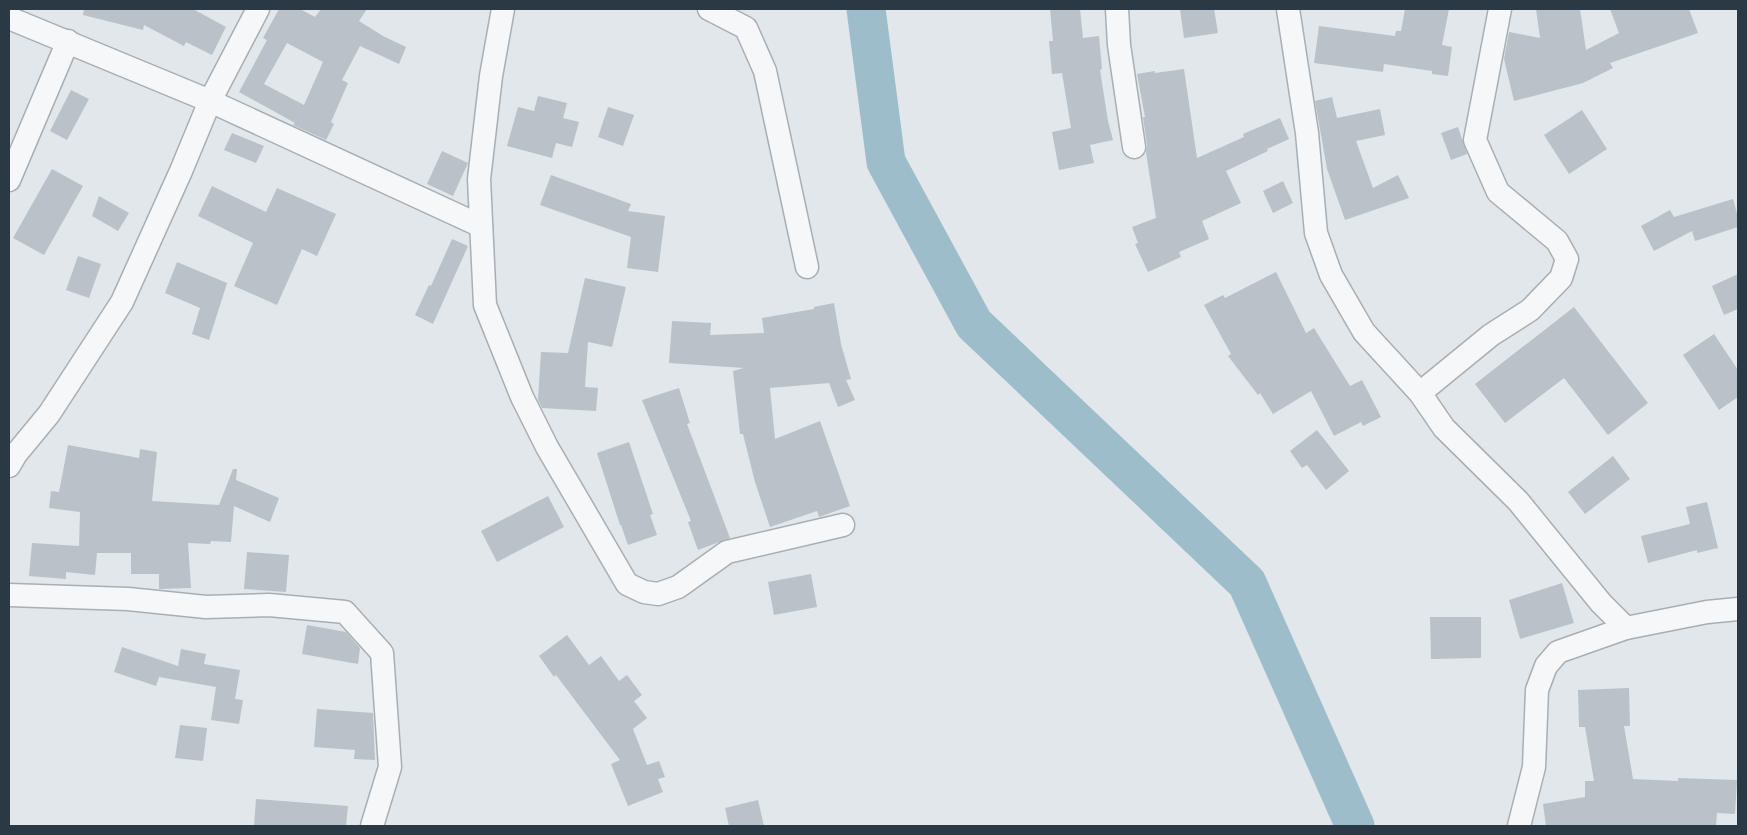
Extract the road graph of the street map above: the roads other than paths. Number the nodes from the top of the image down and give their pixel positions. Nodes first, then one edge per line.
1 (258, 9) edge
2 (503, 9) edge
3 (709, 9) edge
4 (1117, 9) edge
5 (1288, 9) edge
6 (1500, 9) edge
7 (9, 18) edge
8 (68, 41) junction
9 (210, 101) junction
10 (1134, 147) dead end
11 (9, 180) edge
12 (481, 226) junction
13 (807, 266) dead end
14 (1420, 394) junction
15 (9, 466) edge
16 (843, 525) dead end
17 (9, 595) edge
18 (1738, 608) edge
19 (1626, 628) junction
20 (372, 826) edge
21 (1518, 826) edge

1 - 9 street
2 - 12 street
3 - 13 street
4 - 10 street
5 - 14 street
6 - 14 street
7 - 8 street
8 - 9 street
8 - 11 street
9 - 12 street
9 - 15 street
12 - 16 street
14 - 19 street
17 - 20 street
18 - 19 street
19 - 21 street

